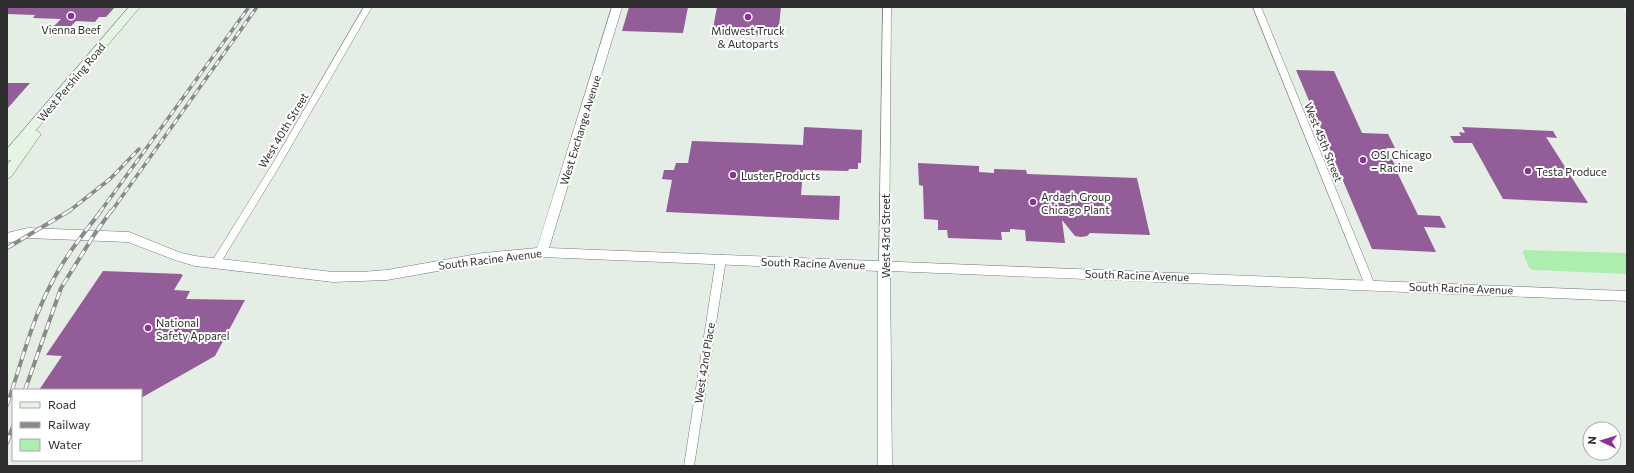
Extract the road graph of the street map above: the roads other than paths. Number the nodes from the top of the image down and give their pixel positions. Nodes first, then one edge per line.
1 (135, 7) edge
2 (368, 7) edge
3 (617, 7) edge
4 (887, 7) edge
5 (1257, 7) edge
6 (61, 94) junction
7 (7, 146) edge
8 (7, 157) edge
9 (7, 174) edge
10 (7, 231) edge
11 (28, 233) junction
12 (7, 238) edge
13 (542, 252) junction
14 (721, 259) junction
15 (215, 264) junction
16 (884, 265) junction
17 (1370, 285) junction
18 (1627, 296) edge
19 (689, 466) edge
20 (885, 466) edge

1 - 6 main road, West Pershing Road
2 - 15 street, West 40th Street
3 - 13 street, West Exchange Avenue
4 - 16 street, West 43rd Street
5 - 17 street, West 45th Street
6 - 7 main road
6 - 8 main road, West Pershing Road
6 - 9 main road
10 - 11 street
11 - 12 street, South Racine Avenue
11 - 15 street, South Racine Avenue
13 - 14 street, South Racine Avenue
13 - 15 street, South Racine Avenue
14 - 16 street, South Racine Avenue
14 - 19 street, West 42nd Place
16 - 17 street, South Racine Avenue
16 - 20 street, West 43rd Street
17 - 18 street, South Racine Avenue

